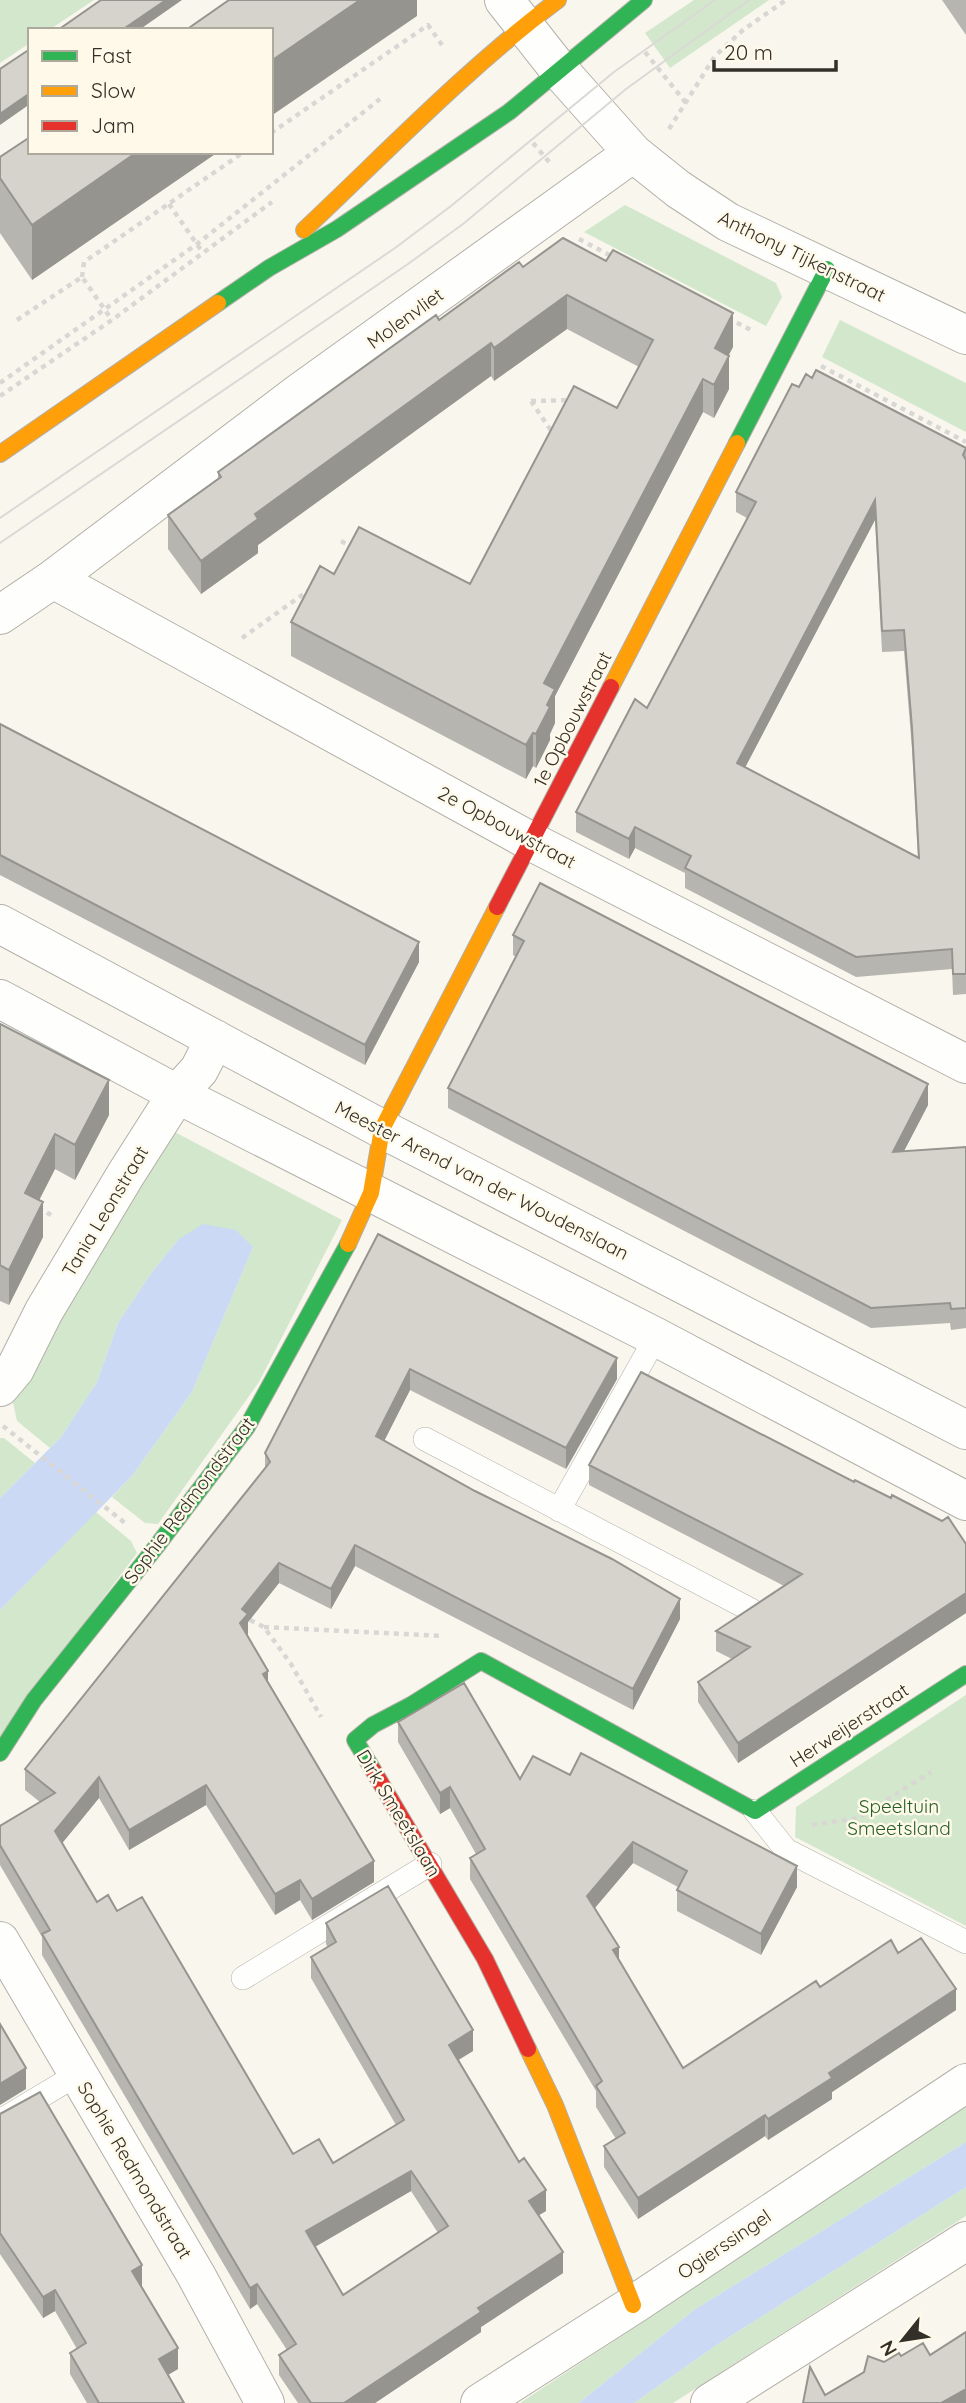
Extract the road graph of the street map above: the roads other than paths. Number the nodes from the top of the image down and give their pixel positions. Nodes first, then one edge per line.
1 (558, 0) edge
2 (644, 0) edge
3 (514, 13) edge
4 (560, 71) junction
5 (633, 153) junction
6 (269, 268) junction
7 (828, 270) junction
8 (966, 335) edge
9 (0, 454) edge
10 (52, 579) junction
11 (0, 615) edge
12 (532, 842) junction
13 (0, 924) edge
14 (0, 999) edge
15 (215, 1039) junction
16 (966, 1064) edge
17 (177, 1094) junction
18 (382, 1129) junction
19 (371, 1193) junction
20 (656, 1337) junction
21 (0, 1387) edge
22 (966, 1430) edge
23 (425, 1439) dead end
24 (966, 1501) edge
25 (559, 1510) junction
26 (751, 1610) edge
27 (966, 1674) edge
28 (0, 1753) edge
29 (755, 1811) junction
30 (430, 1864) junction
31 (0, 1941) edge
32 (966, 1942) edge
33 (243, 1978) dead end
34 (78, 2074) junction
35 (966, 2083) edge
36 (0, 2121) edge
37 (966, 2241) edge
38 (633, 2305) junction
39 (265, 2403) edge
40 (480, 2403) edge
41 (710, 2403) edge

1 - 3 street
2 - 4 street
3 - 4 street
3 - 6 street
4 - 5 street, Anthony Tijkenstraat
4 - 6 street
5 - 7 street, Anthony Tijkenstraat
5 - 10 street, Molenvliet
6 - 9 street
7 - 8 street, Anthony Tijkenstraat
7 - 12 street, 1e Opbouwstraat
10 - 11 street, Molenvliet
10 - 12 street, 2e Opbouwstraat
12 - 16 street, 2e Opbouwstraat
12 - 18 street, 1e Opbouwstraat
13 - 15 street, Meester Arend van der Woudenslaan
14 - 17 street
15 - 17 street, Tania Leonstraat
15 - 18 street, Meester Arend van der Woudenslaan
17 - 19 street
17 - 21 street, Tania Leonstraat
18 - 19 street, 1e Opbouwstraat
18 - 22 street, Meester Arend van der Woudenslaan
19 - 20 street
19 - 28 street, Sophie Redmondstraat
20 - 24 street
20 - 25 lane
23 - 25 lane
25 - 26 lane
27 - 29 street, Herweijerstraat
29 - 30 street, Dirk Smeetslaan
29 - 32 lane
30 - 33 lane
30 - 38 street, Dirk Smeetslaan
31 - 34 street, Sophie Redmondstraat
34 - 36 lane
34 - 39 street, Sophie Redmondstraat
35 - 38 street, Ogierssingel
37 - 41 street
38 - 40 street, Ogierssingel

